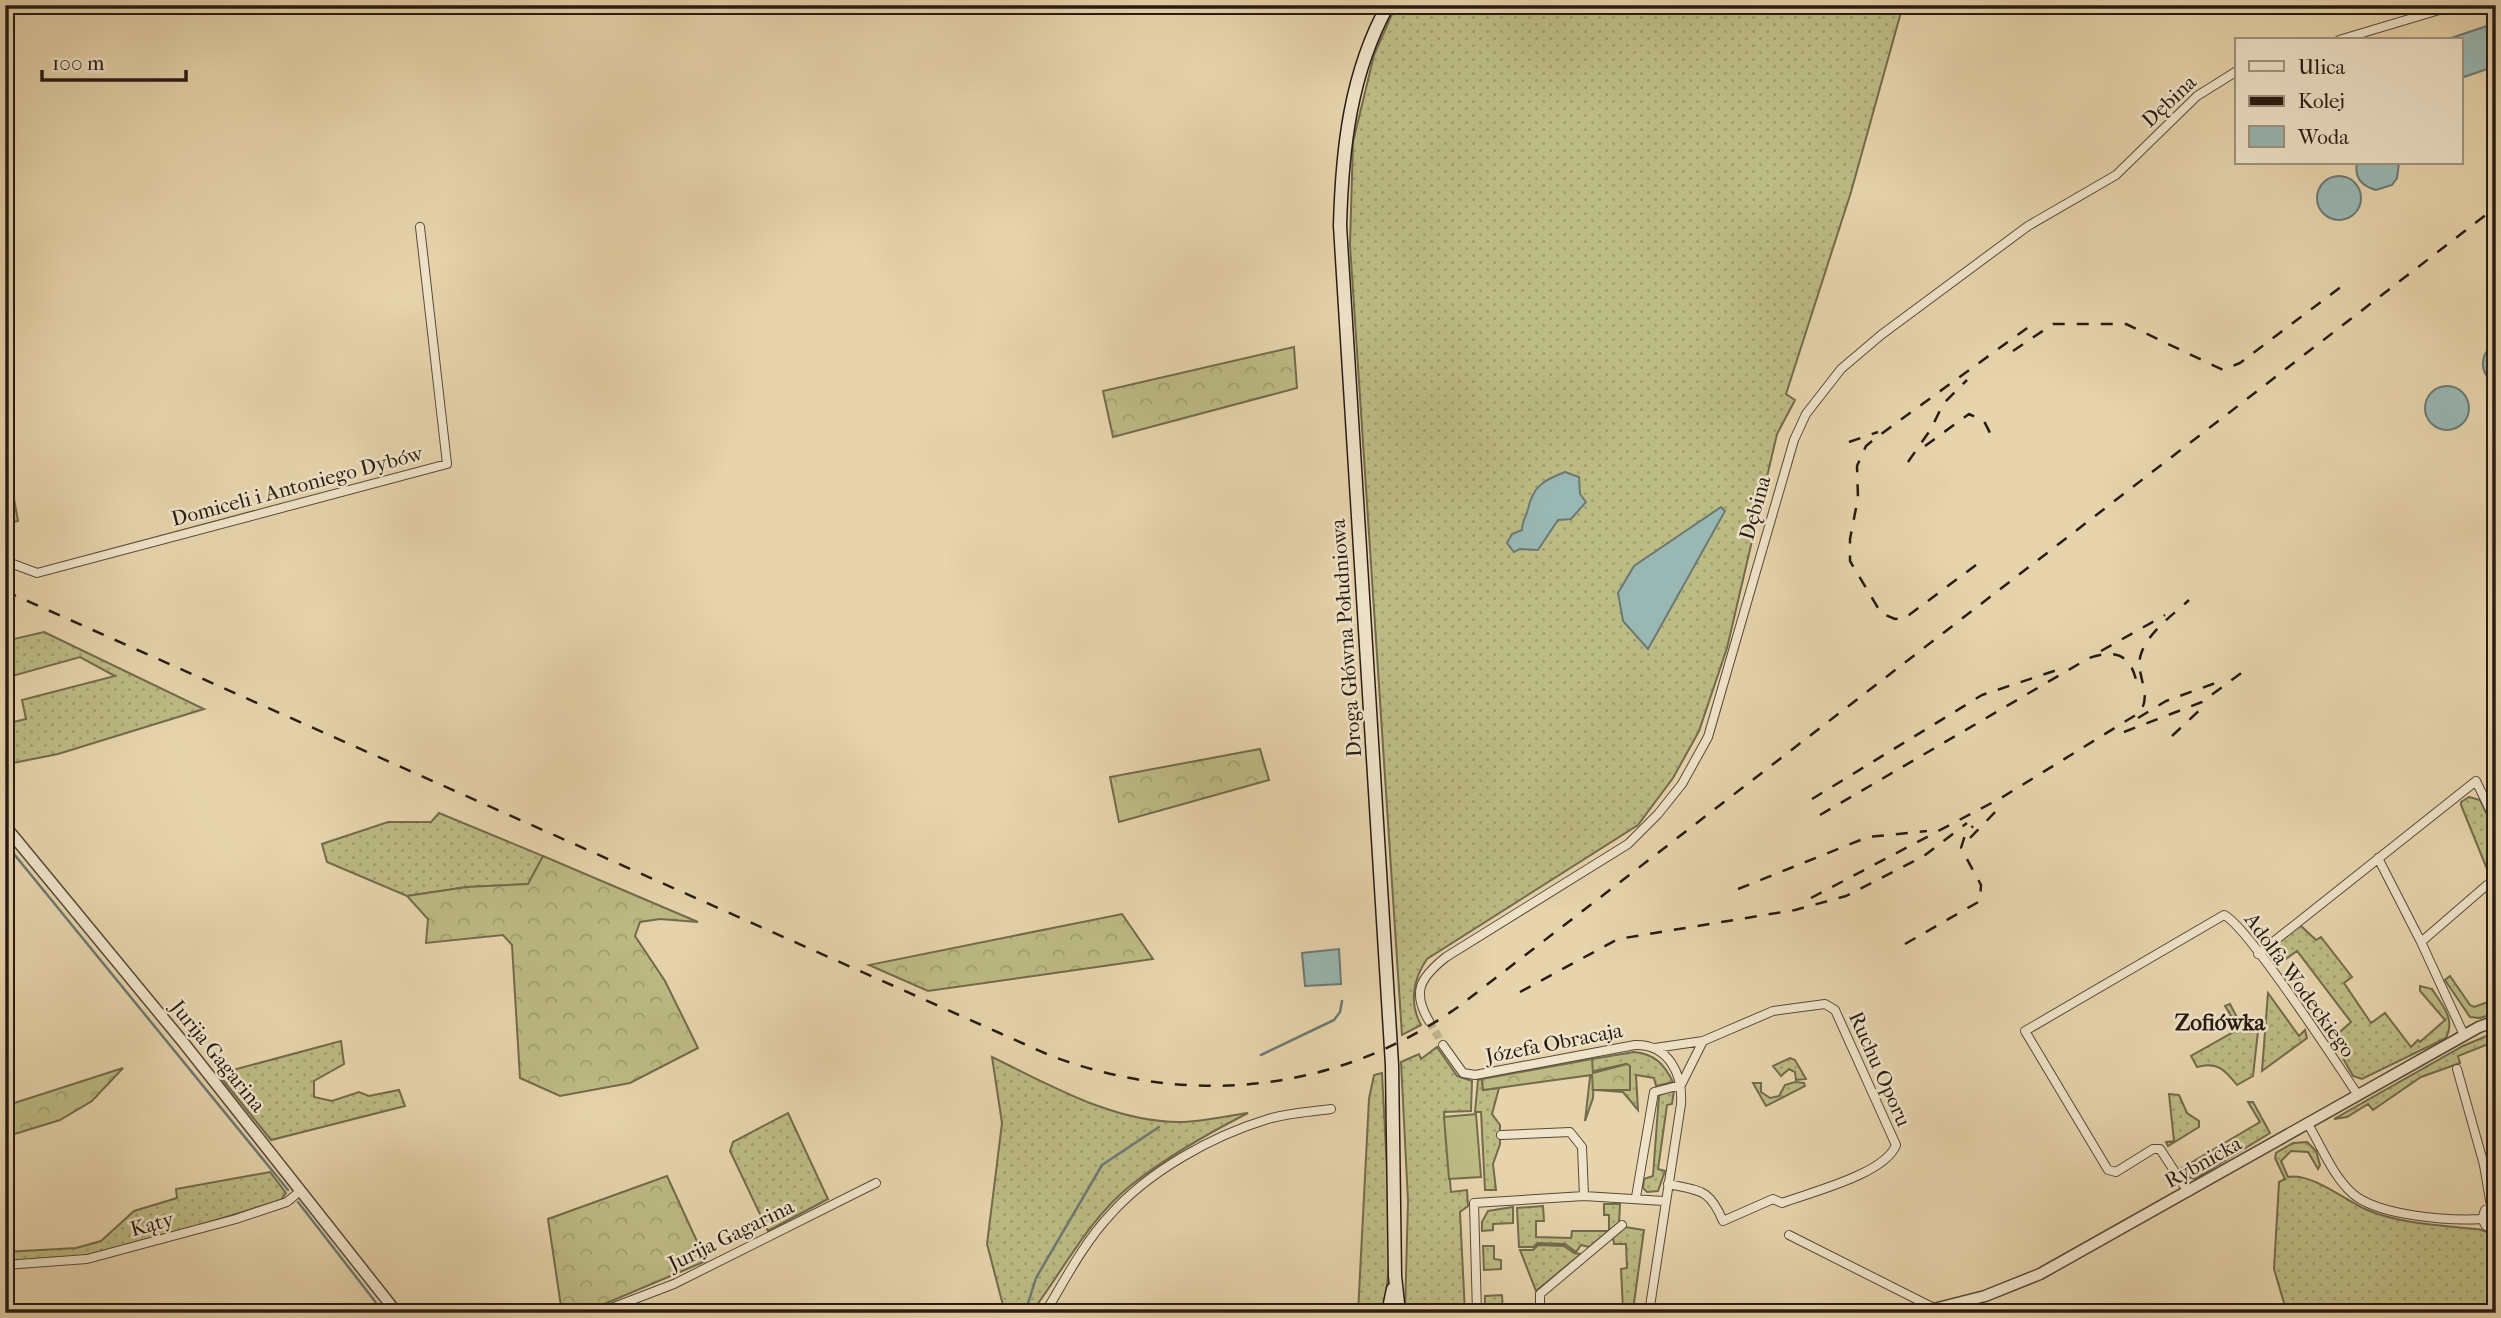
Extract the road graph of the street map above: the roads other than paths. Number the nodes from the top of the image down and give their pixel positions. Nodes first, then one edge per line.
1 (1388, 5) edge
2 (2456, 5) edge
3 (2346, 38) edge
4 (2235, 72) edge
5 (420, 227) dead end
6 (5, 561) edge
7 (2496, 822) edge
8 (5, 826) edge
9 (2378, 858) junction
10 (2496, 882) edge
11 (2421, 942) junction
12 (2258, 954) junction
13 (1429, 1021) tunnel mouth
14 (2496, 1021) edge
15 (2464, 1035) junction
16 (1703, 1041) junction
17 (1443, 1045) tunnel mouth
18 (1655, 1048) junction
19 (2457, 1069) dead end
20 (1681, 1085) junction
21 (2358, 1095) junction
22 (1331, 1109) dead end
23 (2308, 1124) junction
24 (1501, 1135) dead end
25 (877, 1183) dead end
26 (1668, 1184) junction
27 (300, 1191) junction
28 (2188, 1192) junction
29 (1584, 1196) junction
30 (1636, 1197) junction
31 (1664, 1201) junction
32 (2493, 1207) edge
33 (2482, 1219) junction
34 (1622, 1225) dead end
35 (2496, 1228) edge
36 (1789, 1235) dead end
37 (5, 1265) edge
38 (1395, 1276) junction
39 (1936, 1309) junction
40 (397, 1313) edge
41 (598, 1313) edge
42 (1045, 1313) edge
43 (1388, 1313) edge
44 (1399, 1313) edge
45 (1477, 1313) edge
46 (1540, 1313) edge
47 (1649, 1313) edge
48 (1918, 1313) edge

1 - 38 main road, Droga Główna Południowa
2 - 3 street
4 - 13 street, Dębina
5 - 6 street, Domiceli i Antoniego Dybów
7 - 9 street
8 - 27 street, Jurija Gagarina
9 - 11 street
9 - 12 street
10 - 11 street
11 - 15 street
12 - 21 street, Adolfa Wodeckiego
12 - 28 street, Adolfa Wodeckiego
14 - 15 street, Rybnicka
15 - 21 street, Rybnicka
16 - 18 street, Ruchu Oporu
16 - 20 street
16 - 26 street, Ruchu Oporu
17 - 18 street, Józefa Obracaja
18 - 20 street, Józefa Obracaja
19 - 32 street
20 - 26 street
20 - 30 street
21 - 23 street, Rybnicka
22 - 42 street
23 - 28 street, Rybnicka
23 - 33 street
24 - 29 street
25 - 41 street, Jurija Gagarina
26 - 31 street
27 - 37 street, Kąty
27 - 40 street, Jurija Gagarina
28 - 39 street, Rybnicka
29 - 30 street
29 - 45 street
30 - 31 street
31 - 47 street
32 - 33 street
33 - 35 street
34 - 46 street
36 - 39 street
38 - 43 main road, Droga Główna Południowa
38 - 44 main road, Droga Główna Południowa
39 - 48 street, Rybnicka

